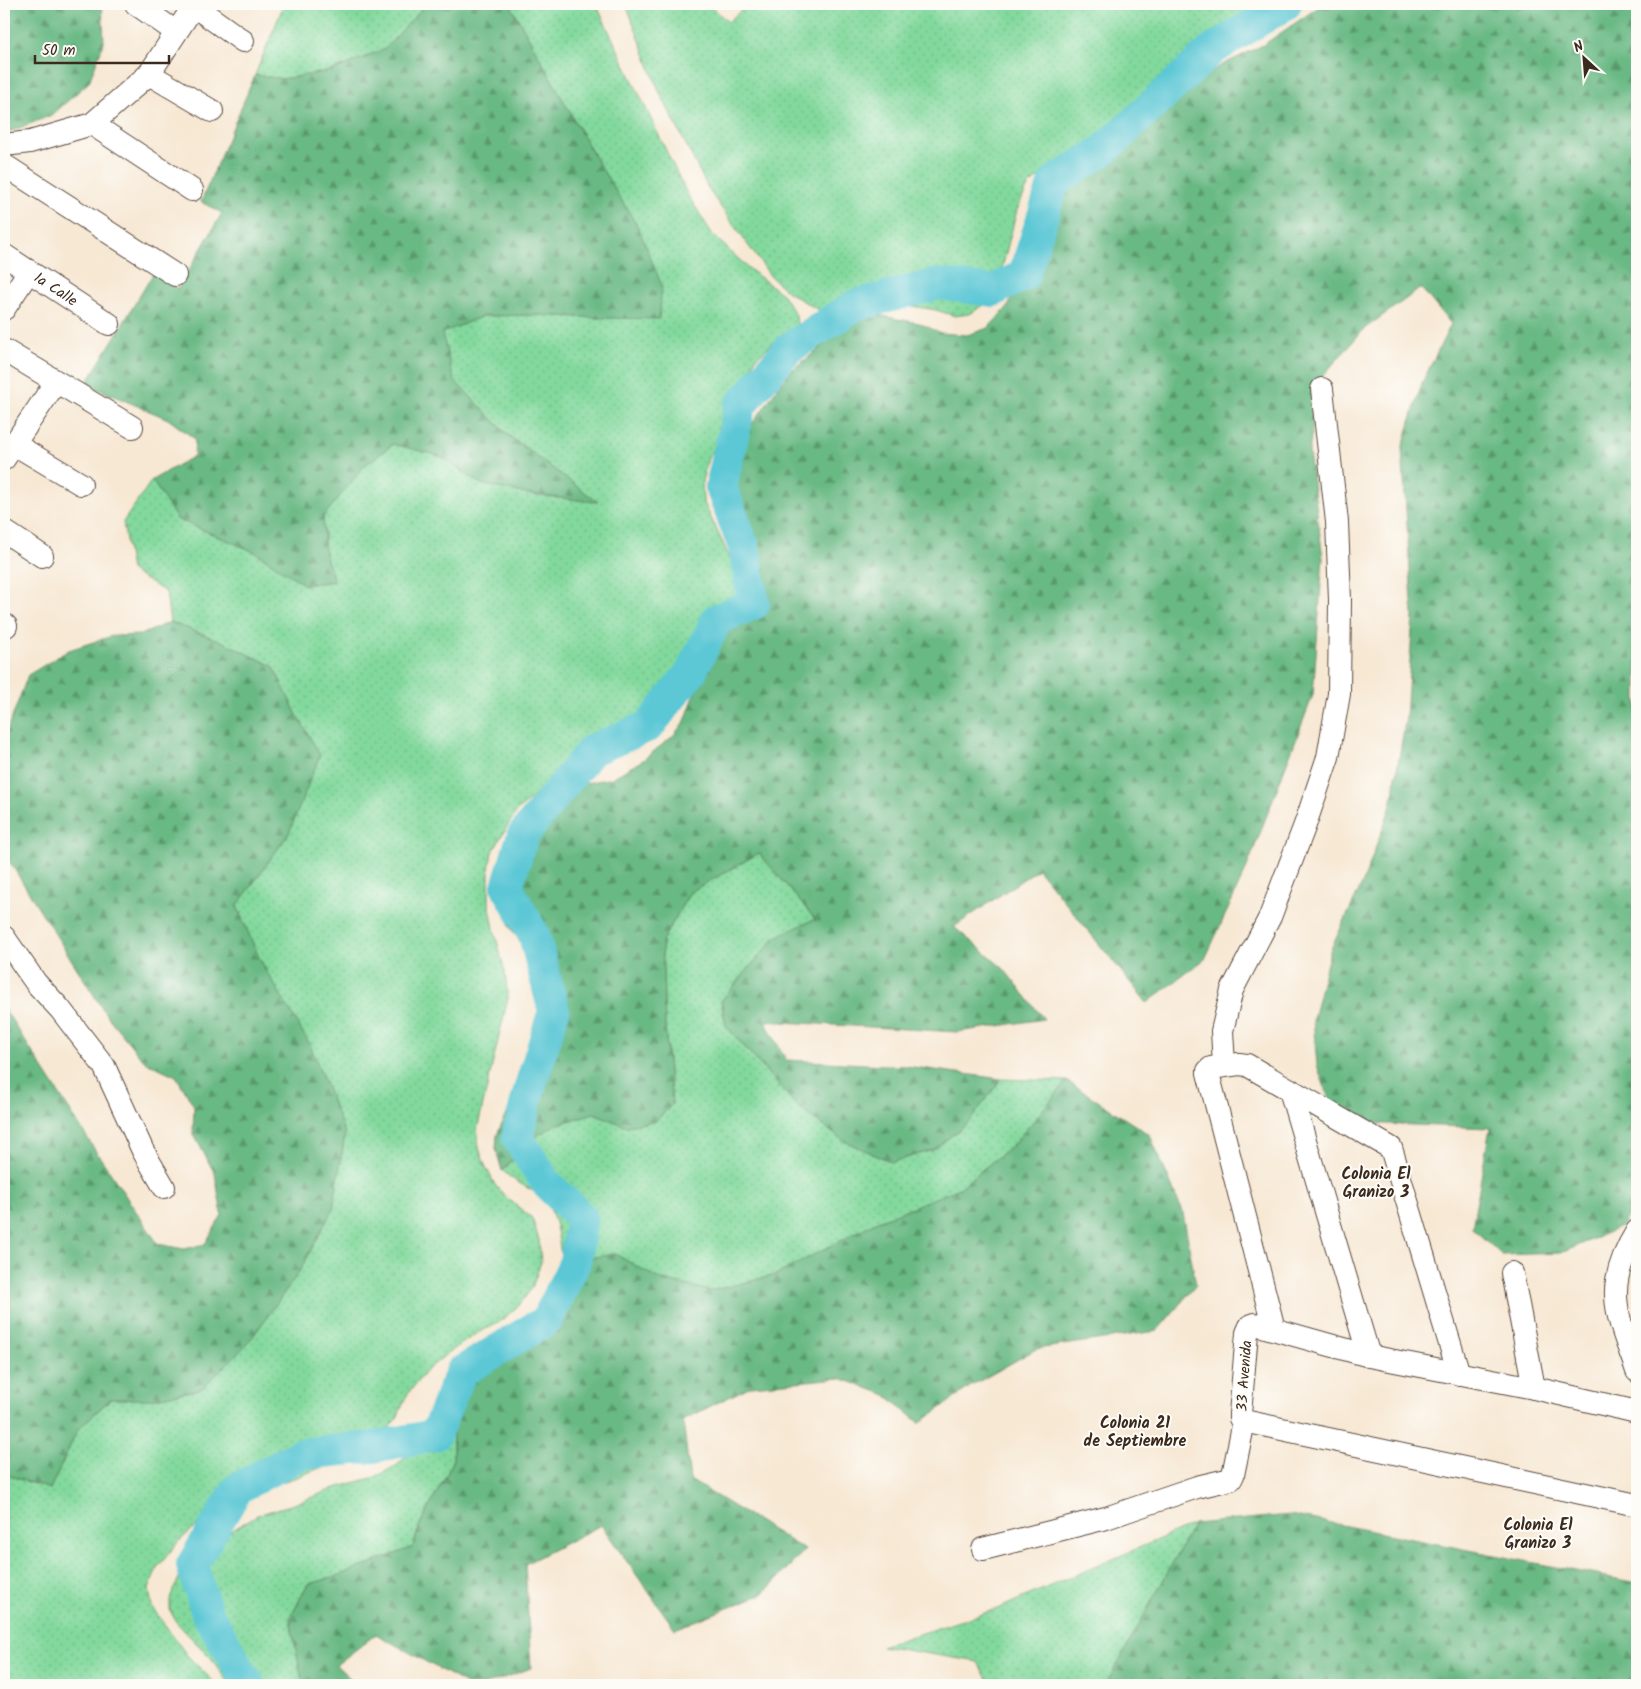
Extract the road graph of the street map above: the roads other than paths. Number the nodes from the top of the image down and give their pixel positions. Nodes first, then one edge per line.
1 (136, 4) edge
2 (195, 5) edge
3 (176, 32) junction
4 (244, 41) dead end
5 (149, 74) junction
6 (212, 111) dead end
7 (92, 124) junction
8 (4, 146) edge
9 (4, 165) edge
10 (192, 190) dead end
11 (4, 255) edge
12 (29, 271) junction
13 (174, 275) dead end
14 (4, 309) edge
15 (109, 324) dead end
16 (4, 350) edge
17 (56, 382) junction
18 (1322, 389) dead end
19 (132, 427) dead end
20 (9, 452) edge
21 (81, 484) dead end
22 (4, 530) edge
23 (42, 556) dead end
24 (4, 937) edge
25 (1224, 1065) junction
26 (1290, 1090) junction
27 (164, 1187) dead end
28 (1637, 1231) edge
29 (1512, 1272) dead end
30 (1274, 1329) junction
31 (1369, 1356) junction
32 (1637, 1371) edge
33 (1459, 1374) junction
34 (1534, 1388) junction
35 (1637, 1412) edge
36 (1244, 1421) junction
37 (1637, 1505) edge
38 (983, 1549) dead end

1 - 3 street
2 - 3 street
2 - 4 street
3 - 5 street
5 - 6 street
5 - 7 street
7 - 8 street
7 - 10 street
9 - 13 street
11 - 12 street, 1a Calle
12 - 14 street
12 - 15 street, 1a Calle
16 - 17 street
17 - 19 street
17 - 20 street
18 - 25 street
20 - 21 street
22 - 23 street
24 - 27 street
25 - 26 street
25 - 30 street
26 - 31 street
26 - 33 street
28 - 32 street
29 - 34 street
30 - 31 street, 33 Avenida
30 - 36 street, 33 Avenida
31 - 33 street, 33 Avenida
33 - 34 street, 33 Avenida
34 - 35 street, 33 Avenida
36 - 37 street, 33 Avenida
36 - 38 street

